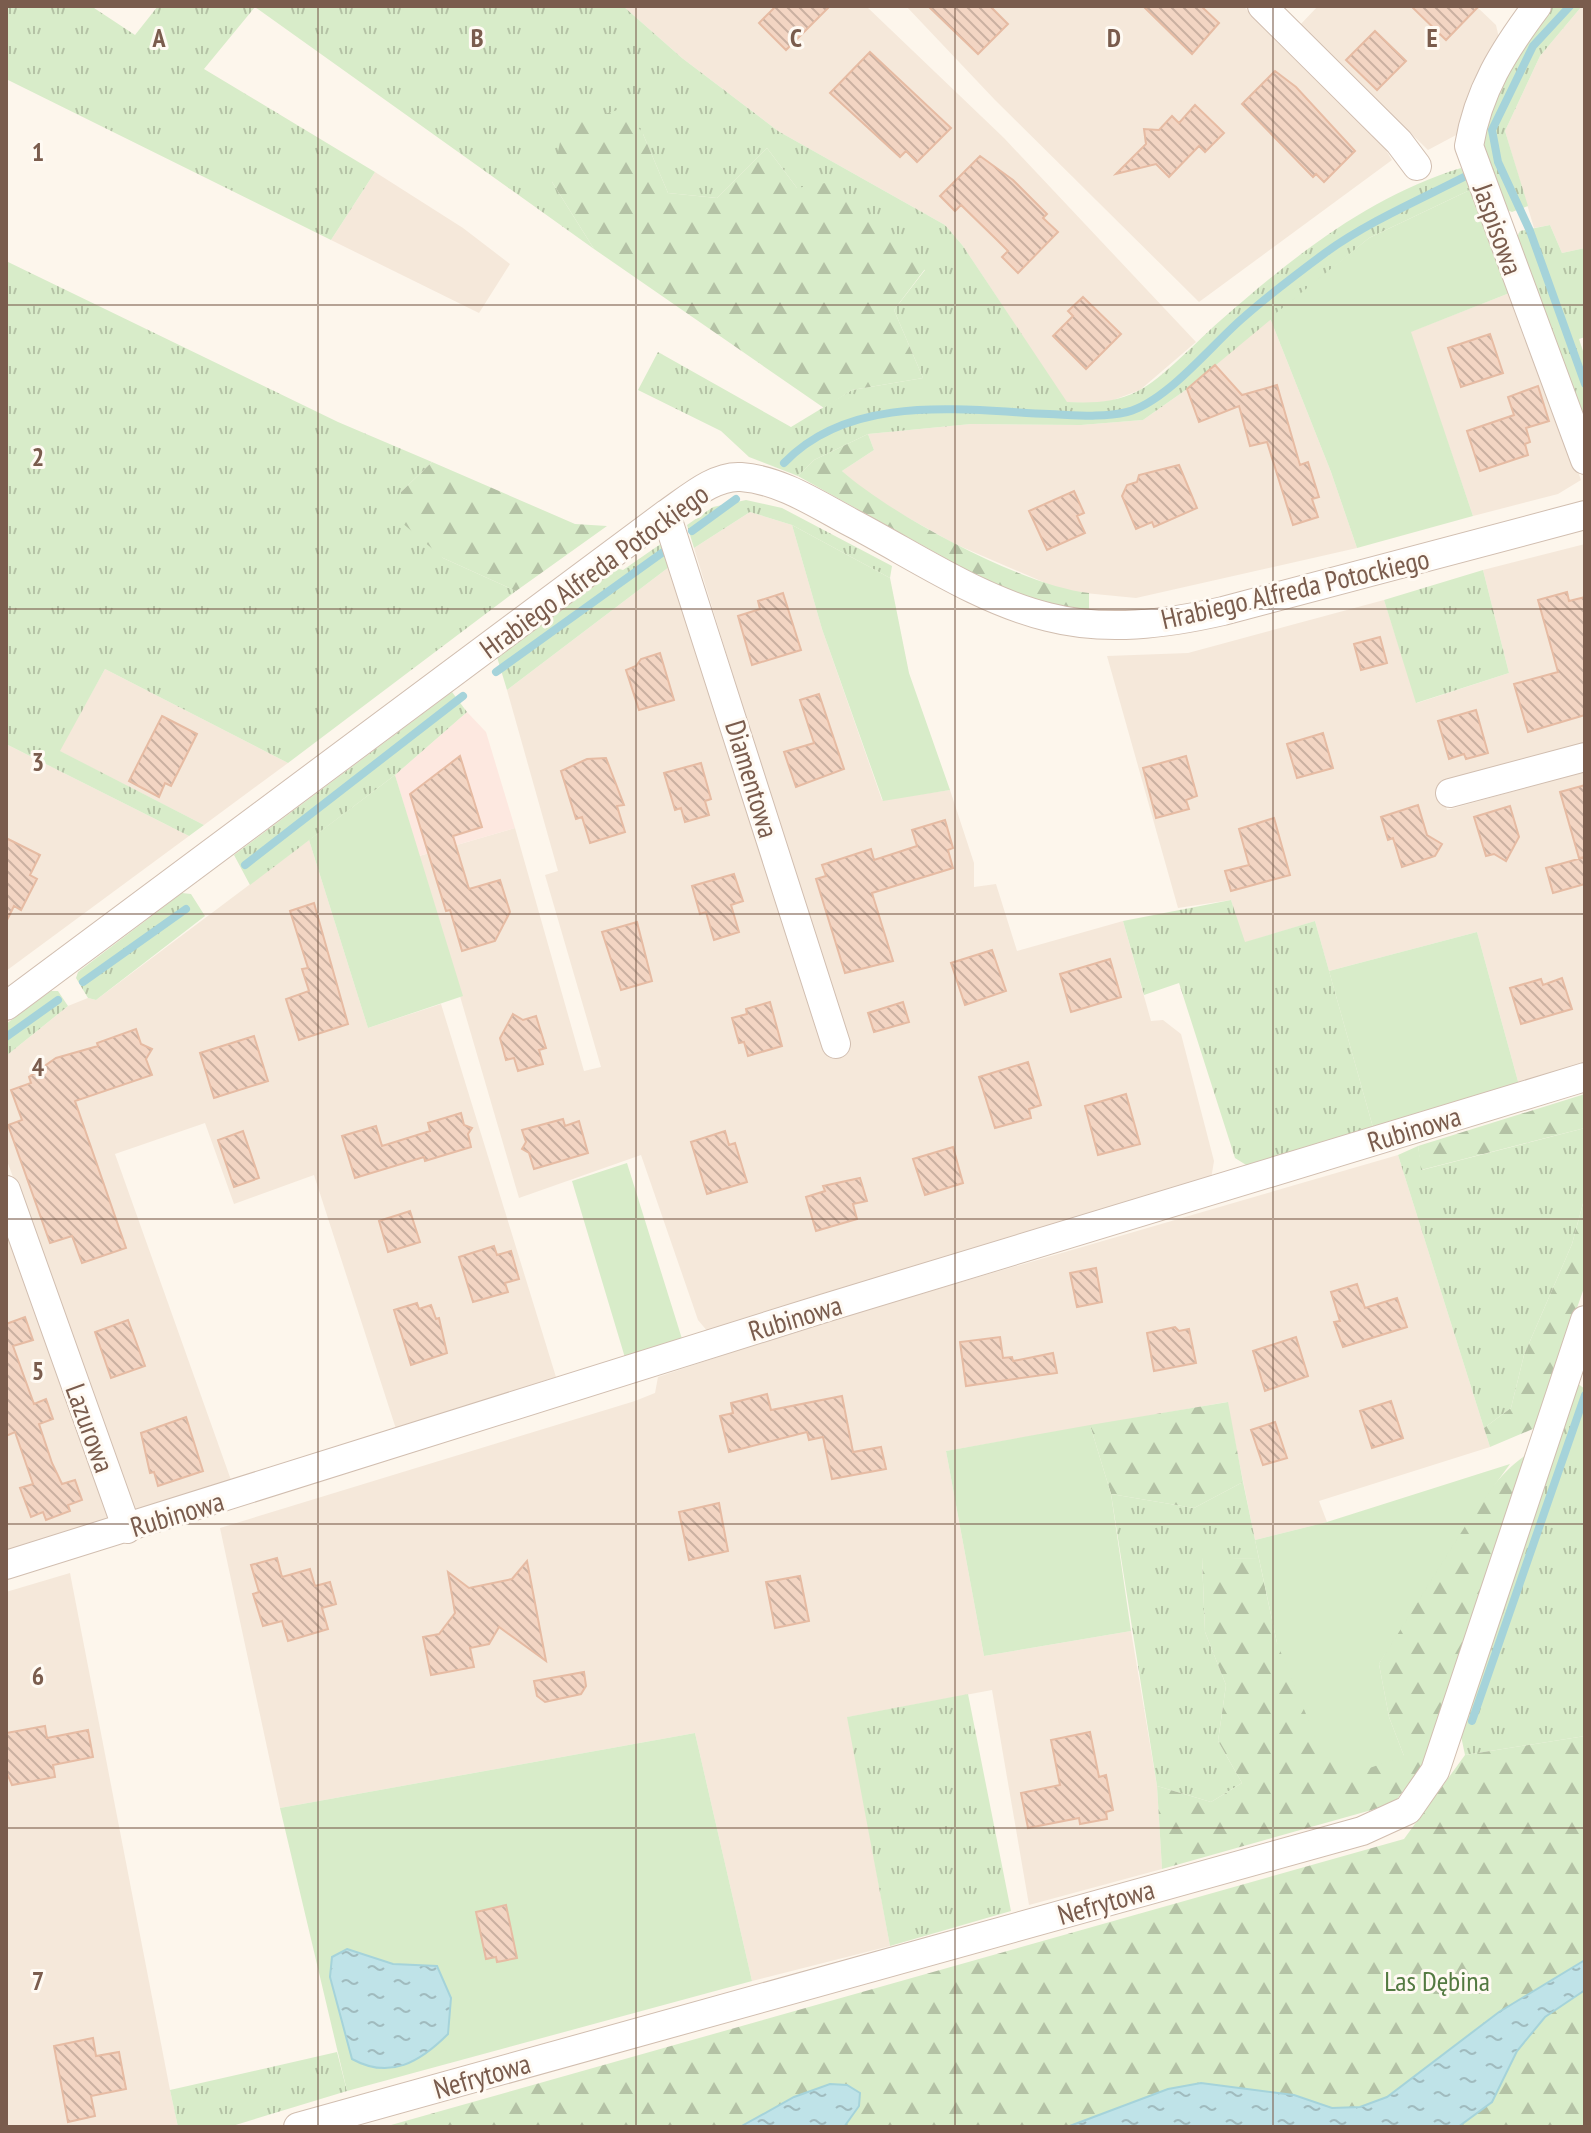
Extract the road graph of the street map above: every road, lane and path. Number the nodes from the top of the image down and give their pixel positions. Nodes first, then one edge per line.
1 (1262, 6) edge
2 (1537, 6) edge
3 (1417, 166) dead end
4 (1585, 460) edge
5 (666, 514) junction
6 (1585, 515) edge
7 (1585, 757) edge
8 (1450, 793) dead end
9 (6, 1006) edge
10 (836, 1044) dead end
11 (1585, 1077) edge
12 (6, 1190) edge
13 (1585, 1320) edge
14 (127, 1529) junction
15 (6, 1565) edge
16 (298, 2127) edge

1 - 3 street
2 - 4 street, Jaspisowa
5 - 6 street, Hrabiego Alfreda Potockiego
5 - 9 street, Hrabiego Alfreda Potockiego
5 - 10 street, Diamentowa
7 - 8 street
11 - 14 street, Rubinowa
12 - 14 street, Lazurowa
13 - 16 street, Nefrytowa
14 - 15 street, Rubinowa

